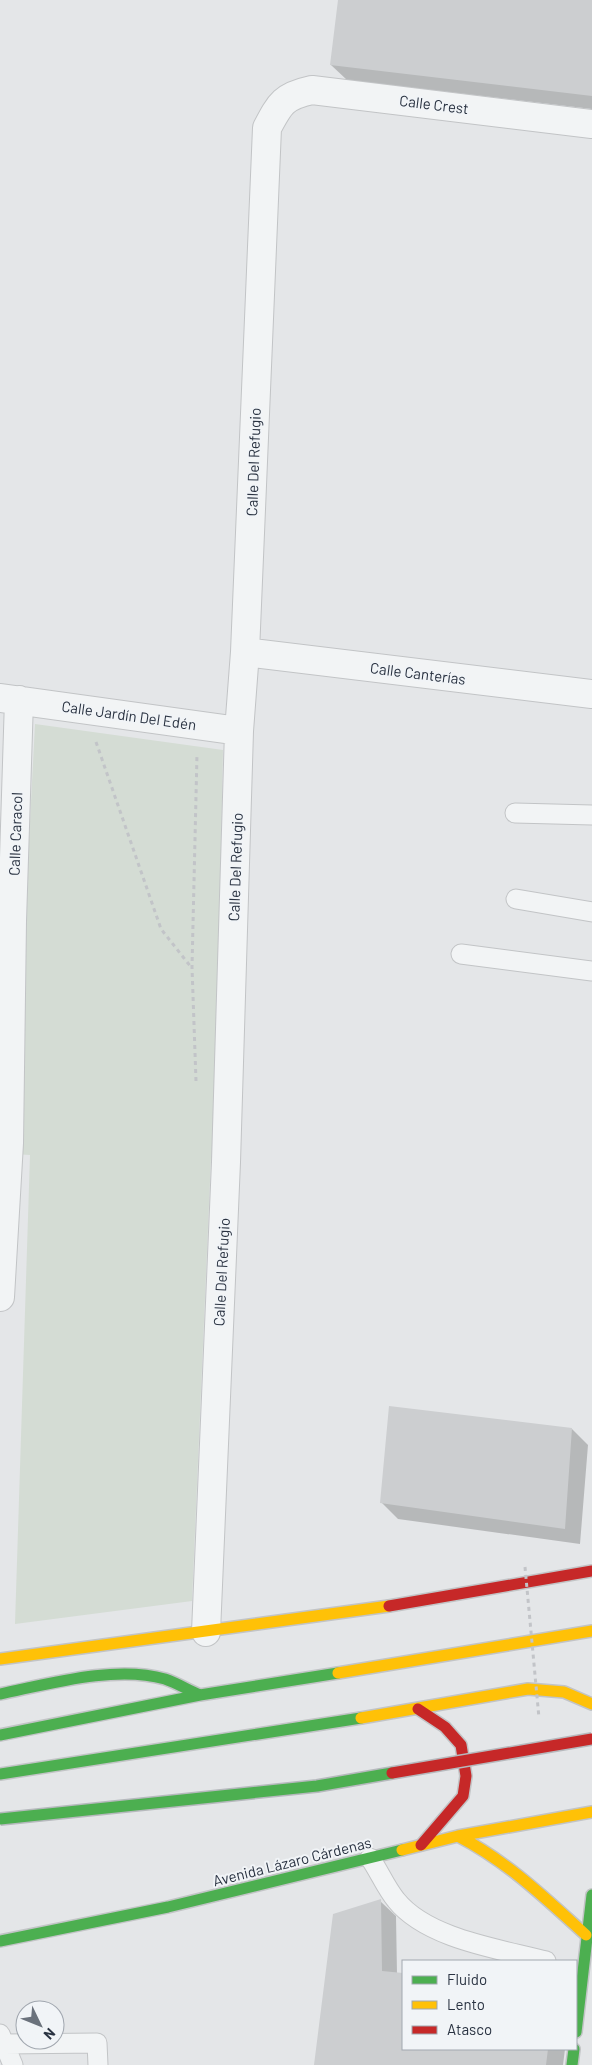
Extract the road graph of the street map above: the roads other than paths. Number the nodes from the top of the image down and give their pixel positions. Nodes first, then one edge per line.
1 (279, 105) joint
2 (592, 124) edge
3 (245, 652) junction
4 (592, 694) edge
5 (9, 699) edge
6 (239, 731) junction
7 (515, 813) dead end
8 (592, 815) edge
9 (516, 899) dead end
10 (592, 912) edge
11 (6, 920) edge
12 (461, 954) dead end
13 (592, 971) edge
14 (5, 1142) edge
15 (0, 1297) edge
16 (592, 1571) edge
17 (592, 1631) edge
18 (206, 1632) junction
19 (0, 1659) edge
20 (0, 1694) edge
21 (200, 1694) junction
22 (592, 1704) edge
23 (418, 1709) junction
24 (0, 1735) edge
25 (592, 1739) edge
26 (0, 1774) edge
27 (592, 1812) edge
28 (0, 1819) edge
29 (458, 1836) junction
30 (421, 1846) junction
31 (370, 1858) junction
32 (592, 1895) edge
33 (586, 1935) junction
34 (0, 1942) edge
35 (542, 1960) edge
36 (579, 1970) edge
37 (577, 2011) edge
38 (2, 2039) edge
39 (574, 2050) edge
40 (13, 2065) edge
41 (98, 2065) edge
42 (572, 2065) edge

1 - 2 street, Calle Crest
1 - 3 street, Calle Del Refugio
3 - 4 street, Calle Canterías
3 - 6 street, Calle Del Refugio
5 - 6 street, Calle Jardín Del Edén
5 - 11 street, Calle Caracol
6 - 18 street, Calle Del Refugio
7 - 8 lane
9 - 10 lane
11 - 14 street, Calle Caracol
12 - 13 lane
14 - 15 street, Calle Caracol
16 - 18 main road
17 - 21 main road
18 - 19 main road
20 - 21 main road
21 - 24 main road
22 - 23 main road
23 - 26 main road
23 - 30 main road
25 - 28 main road, bridge
27 - 29 main road, Avenida Lázaro Cárdenas
29 - 30 main road, Avenida Lázaro Cárdenas
29 - 33 main road
30 - 31 main road, Avenida Lázaro Cárdenas
31 - 34 main road, Avenida Lázaro Cárdenas
31 - 35 lane
32 - 33 main road
33 - 36 main road
36 - 37 main road
38 - 40 lane
38 - 41 lane
39 - 42 main road

